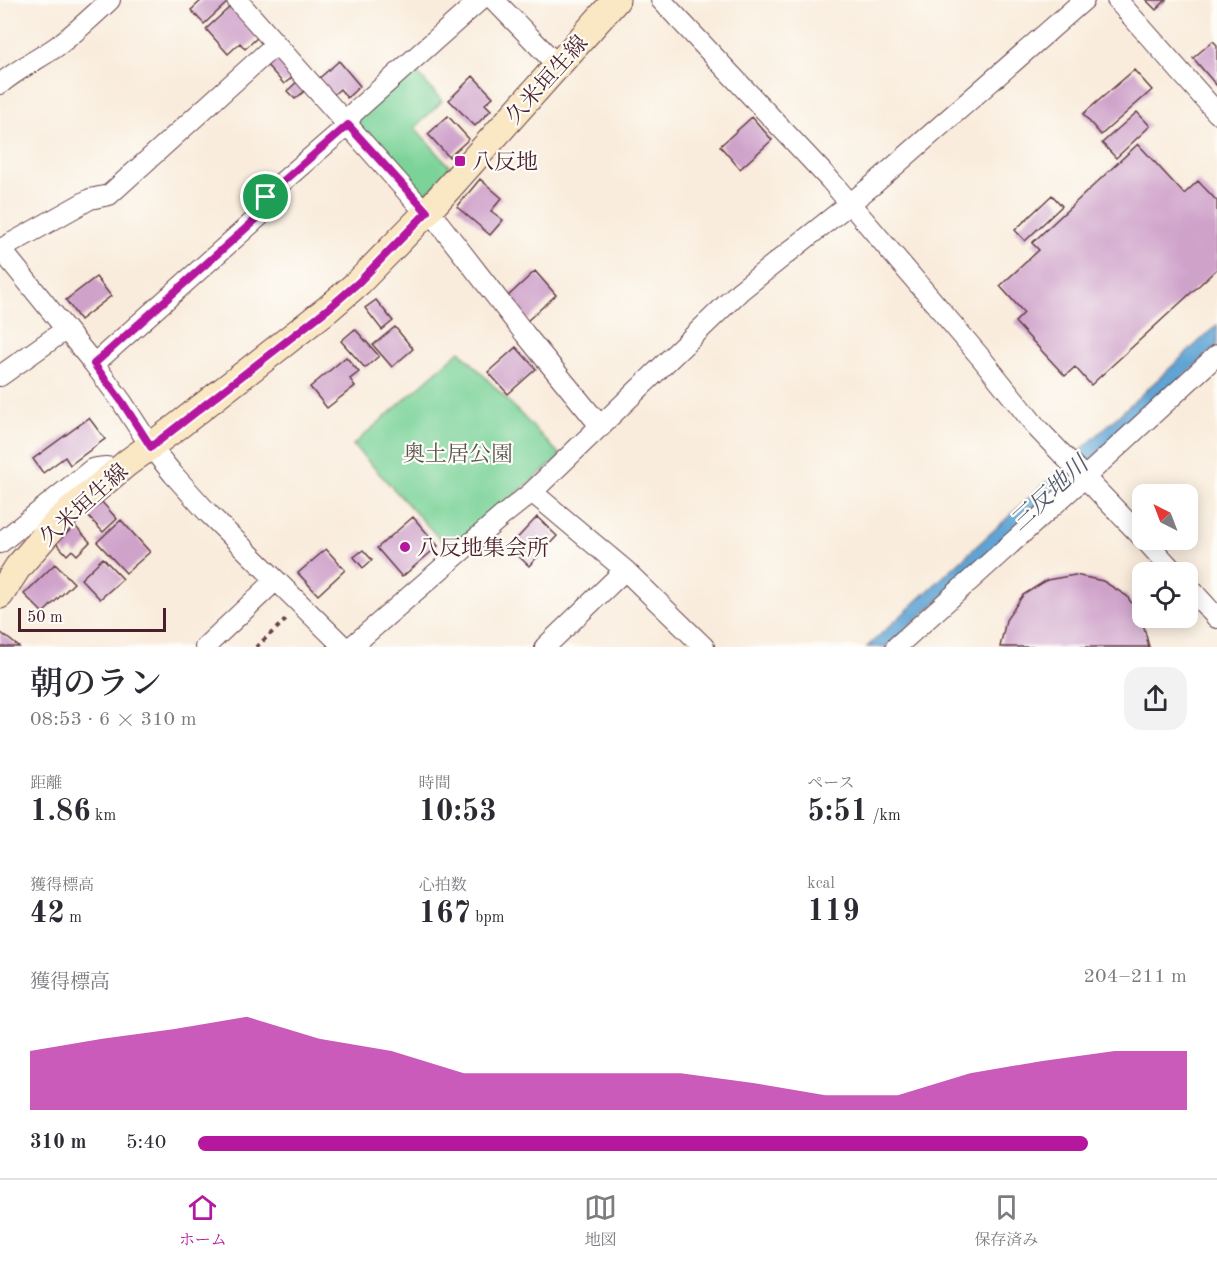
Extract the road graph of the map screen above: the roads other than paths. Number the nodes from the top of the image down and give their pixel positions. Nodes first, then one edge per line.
1 (110, 0) edge
2 (237, 0) edge
3 (480, 0) edge
4 (494, 0) edge
5 (616, 0) edge
6 (661, 0) edge
7 (1084, 0) edge
8 (1117, 0) edge
9 (276, 44) junction
10 (558, 66) junction
11 (0, 84) edge
12 (1217, 113) edge
13 (348, 125) junction
14 (850, 204) junction
15 (427, 212) junction
16 (1, 249) edge
17 (65, 330) junction
18 (1217, 355) edge
19 (94, 364) junction
20 (0, 376) edge
21 (601, 427) junction
22 (151, 447) junction
23 (117, 471) junction
24 (1084, 476) junction
25 (532, 492) junction
26 (1132, 526) edge
27 (0, 543) edge
28 (1154, 550) edge
29 (1166, 562) edge
30 (625, 570) junction
31 (276, 580) junction
32 (0, 595) edge
33 (1198, 597) edge
34 (1217, 618) edge
35 (205, 647) edge
36 (344, 647) edge
37 (351, 647) edge
38 (544, 647) edge
39 (704, 647) edge
40 (896, 647) edge

1 - 11 street
2 - 9 street
3 - 13 street
4 - 10 street
5 - 10 main road, 久米垣生線
6 - 14 street
7 - 14 street
8 - 12 street
9 - 13 street
9 - 16 street
10 - 15 main road, 久米垣生線
13 - 15 street
13 - 19 street
14 - 21 street
14 - 24 street
15 - 21 street
15 - 22 main road, 久米垣生線
16 - 17 street
17 - 19 street
17 - 20 street
18 - 24 street
19 - 22 street
21 - 25 street
22 - 23 main road, 久米垣生線
22 - 31 street
23 - 27 street
23 - 32 main road, 久米垣生線
24 - 26 street
24 - 40 street
25 - 30 street
25 - 37 street
28 - 29 street
30 - 38 street
30 - 39 street
31 - 35 street
31 - 36 street
33 - 34 street

